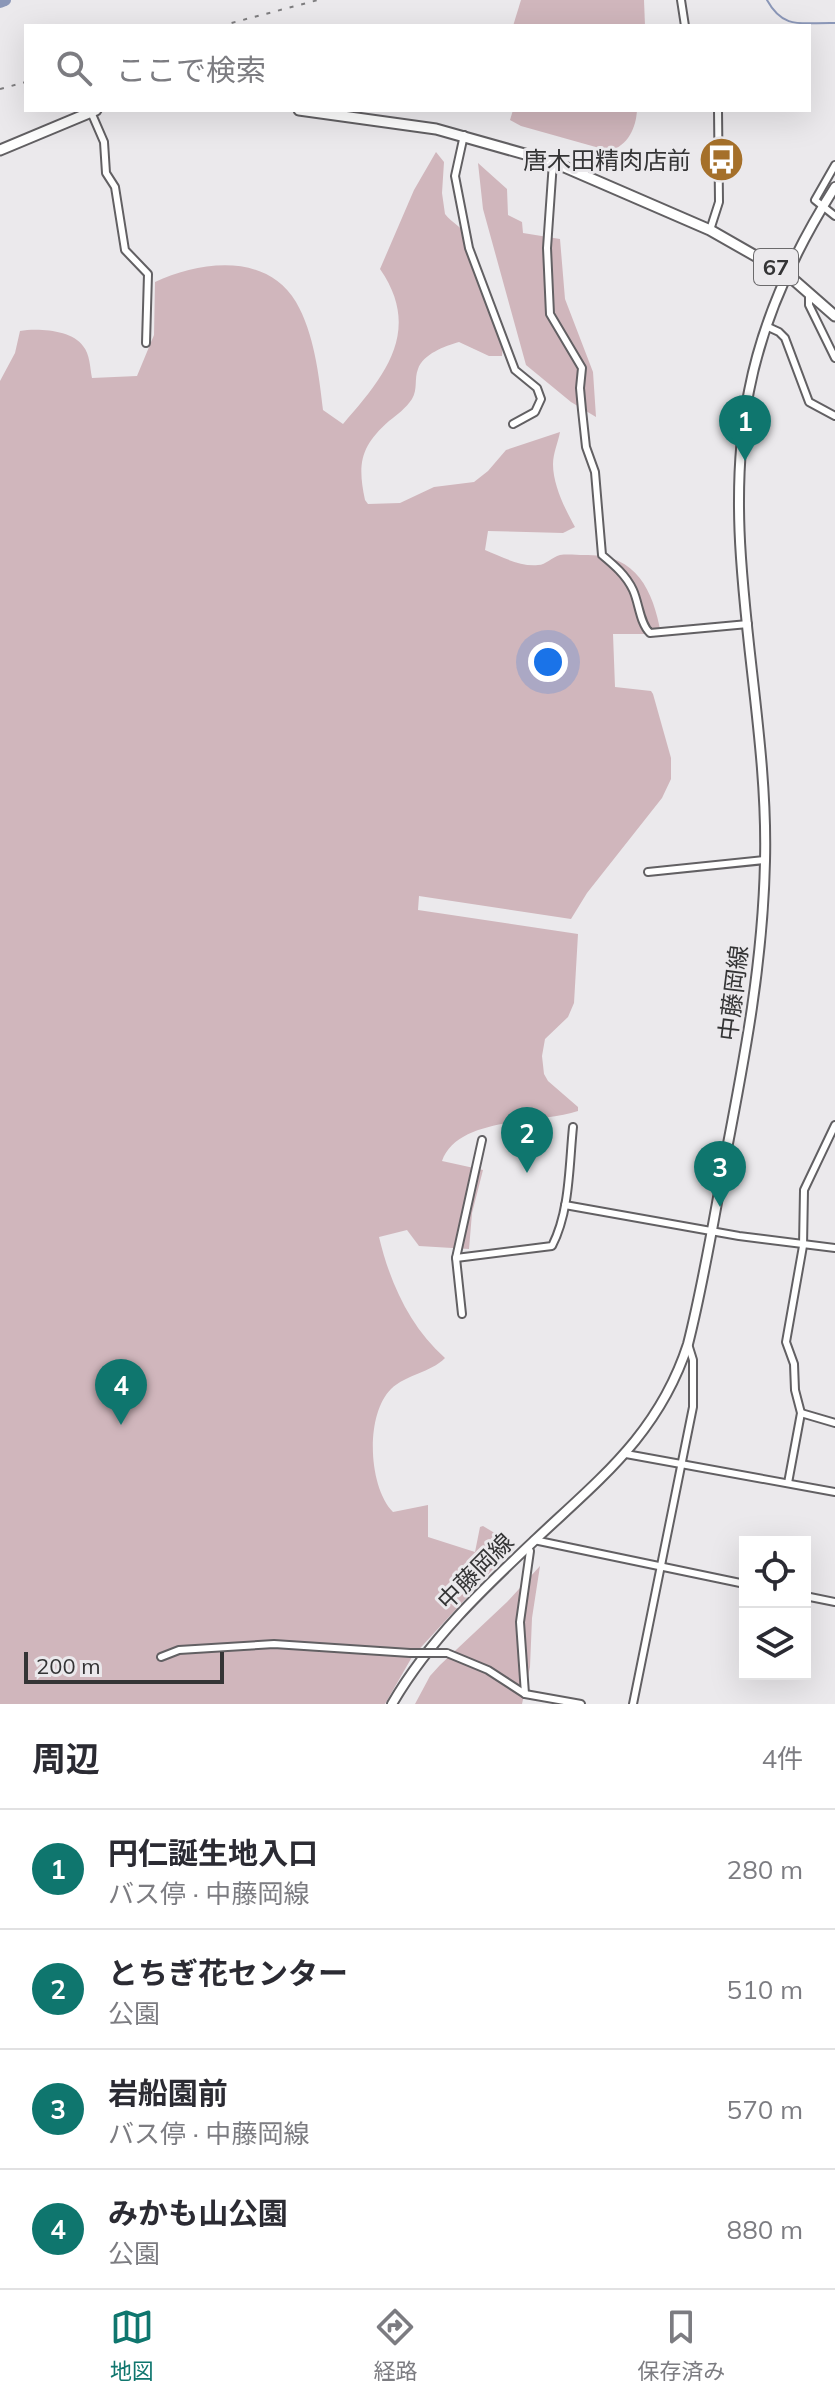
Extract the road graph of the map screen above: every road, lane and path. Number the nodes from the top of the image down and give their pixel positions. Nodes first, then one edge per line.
1 (681, 0) edge
2 (685, 24) edge
3 (91, 112) edge
4 (93, 112) edge
5 (311, 112) edge
6 (718, 112) edge
7 (464, 135) junction
8 (0, 150) edge
9 (553, 162) junction
10 (835, 165) edge
11 (834, 188) edge
12 (822, 208) junction
13 (835, 216) edge
14 (710, 230) junction
15 (787, 274) junction
16 (809, 293) junction
17 (835, 316) edge
18 (766, 326) junction
19 (146, 343) dead end
20 (835, 358) edge
21 (835, 416) edge
22 (513, 424) dead end
23 (748, 624) junction
24 (765, 860) junction
25 (648, 872) dead end
26 (835, 1125) edge
27 (573, 1127) dead end
28 (482, 1140) dead end
29 (565, 1205) junction
30 (712, 1232) junction
31 (803, 1246) junction
32 (835, 1248) edge
33 (456, 1258) junction
34 (462, 1314) dead end
35 (688, 1344) junction
36 (801, 1413) junction
37 (835, 1423) edge
38 (626, 1454) junction
39 (682, 1464) junction
40 (788, 1483) junction
41 (835, 1492) edge
42 (531, 1544) junction
43 (660, 1566) junction
44 (739, 1583) edge
45 (811, 1597) edge
46 (835, 1602) edge
47 (161, 1657) dead end
48 (525, 1694) junction
49 (543, 1701) edge
50 (392, 1704) edge
51 (581, 1704) edge
52 (633, 1704) edge

1 - 2 street
3 - 8 main road
4 - 19 street
5 - 7 main road, 67
6 - 14 street
7 - 9 main road, 67
7 - 22 street
9 - 14 main road, 67
9 - 23 street
10 - 12 street
11 - 12 main road, 中藤岡線
12 - 13 street
12 - 15 main road, 中藤岡線
14 - 15 main road, 67
15 - 16 main road, 67
15 - 18 main road, 中藤岡線
16 - 17 main road, 67
16 - 20 street
18 - 21 street
18 - 23 main road, 中藤岡線
23 - 24 main road, 中藤岡線
24 - 25 street
24 - 30 main road, 中藤岡線
26 - 31 street
27 - 29 street
28 - 33 street
29 - 30 street
29 - 33 street
30 - 31 street
30 - 35 main road, 中藤岡線
31 - 32 street
31 - 36 street
33 - 34 street
35 - 38 main road, 中藤岡線
35 - 39 street
36 - 37 street
36 - 40 street
38 - 39 street
38 - 42 main road, 中藤岡線
39 - 40 street
39 - 43 street
40 - 41 street
42 - 43 street
42 - 48 street
42 - 50 main road, 中藤岡線
43 - 44 street
43 - 52 street
45 - 46 street
47 - 48 street, bridge
48 - 49 street
49 - 51 street

